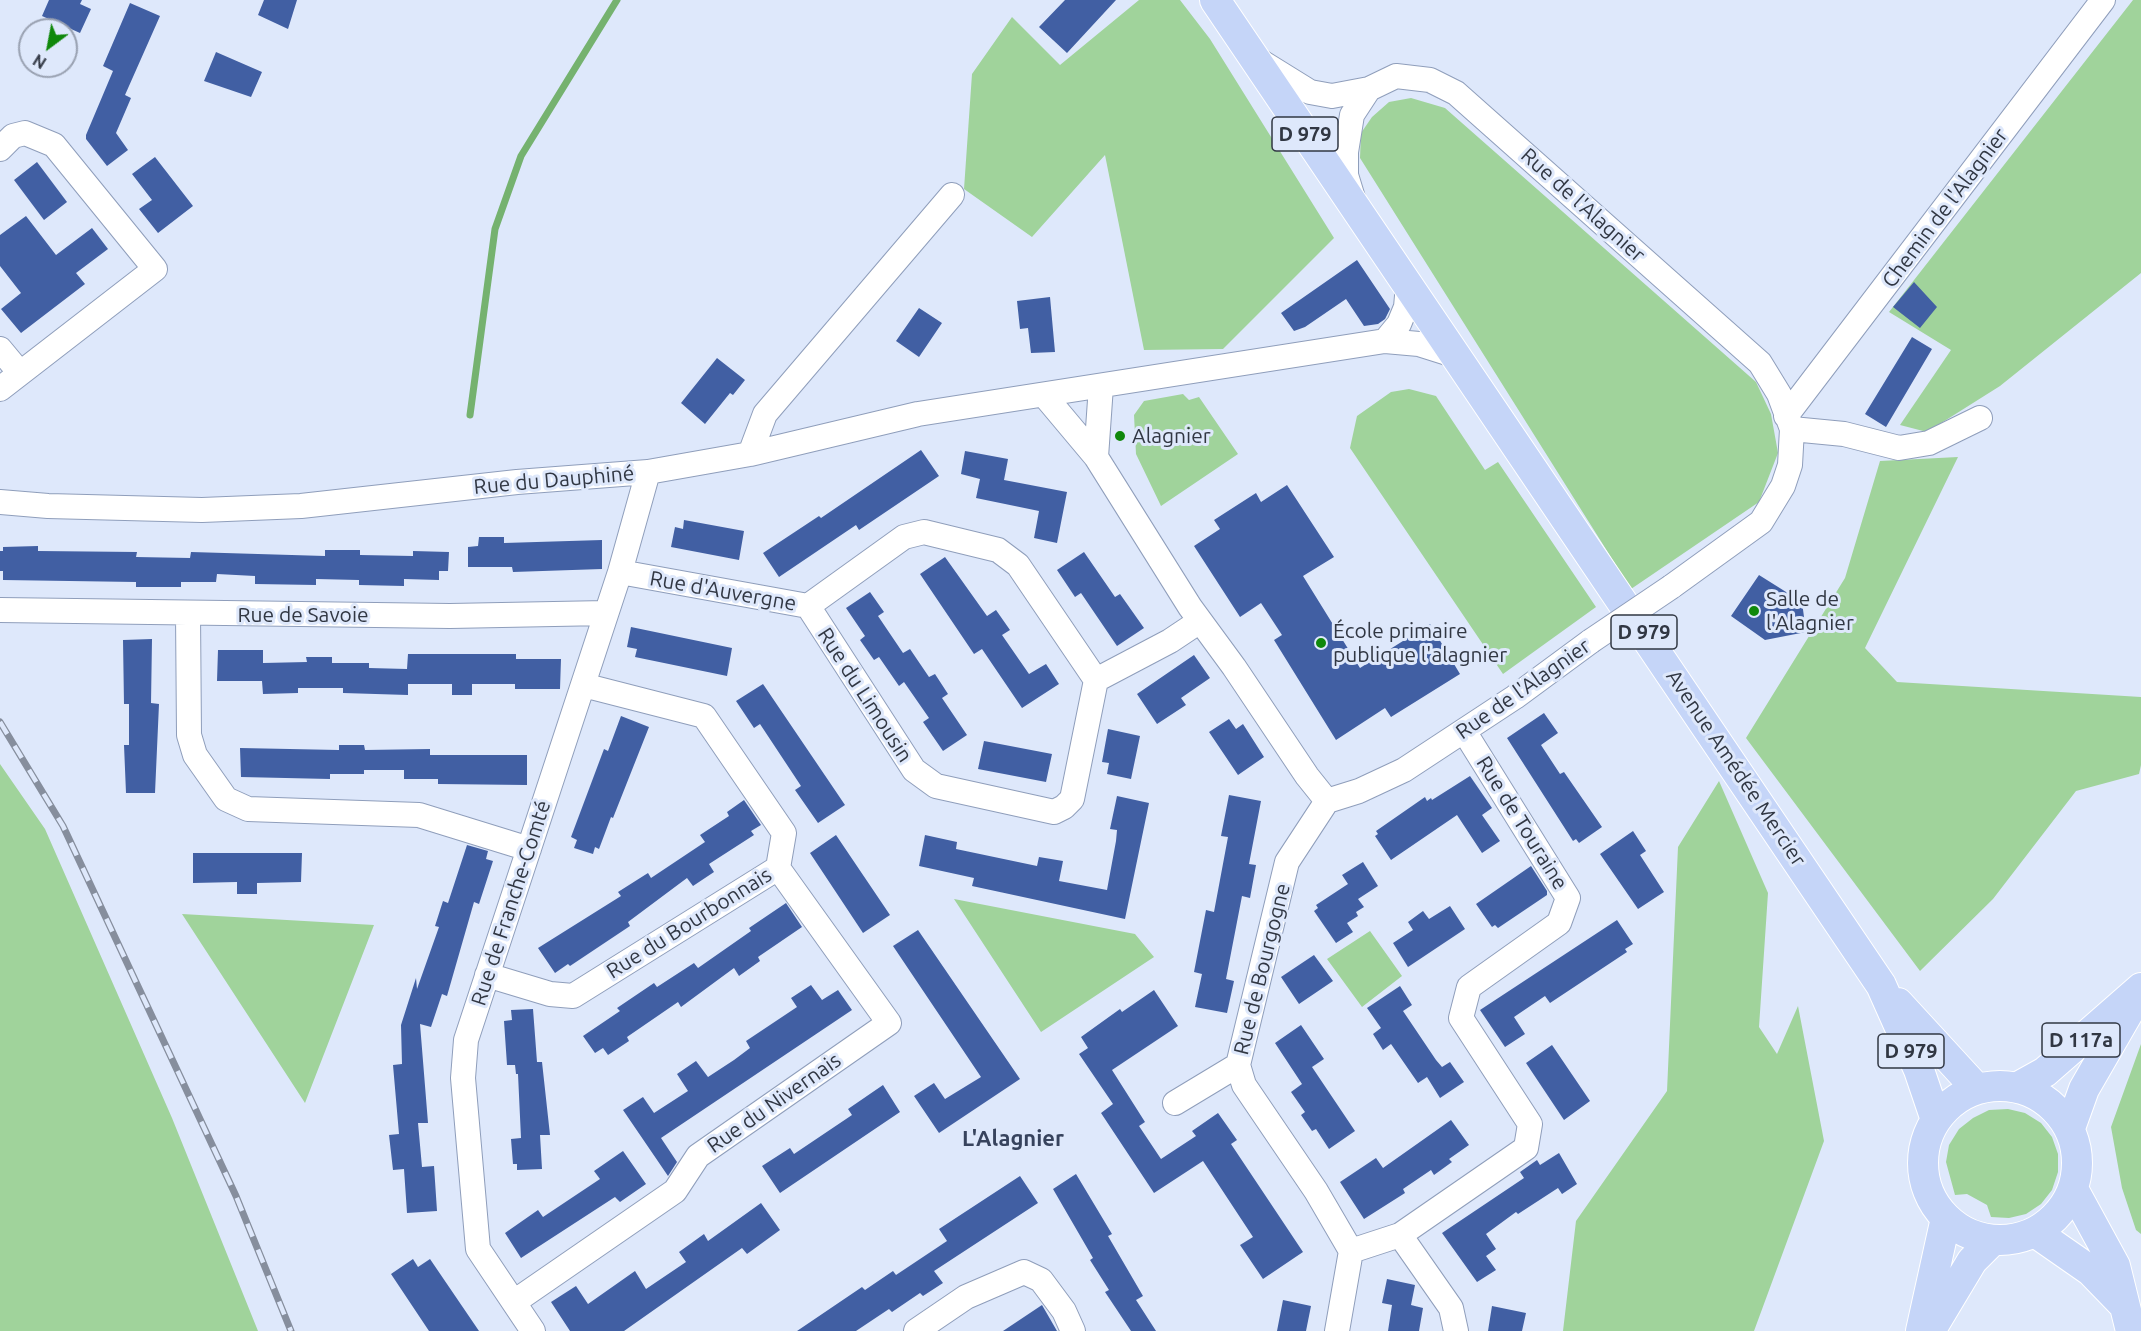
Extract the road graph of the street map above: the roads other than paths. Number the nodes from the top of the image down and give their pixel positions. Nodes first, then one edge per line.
1 (1215, 0) edge
2 (2103, 0) edge
3 (1251, 54) junction
4 (1369, 89) junction
5 (0, 149) edge
6 (952, 195) dead end
7 (1359, 214) junction
8 (1408, 285) junction
9 (1385, 341) junction
10 (0, 349) edge
11 (1457, 356) junction
12 (20, 373) junction
13 (1101, 386) junction
14 (0, 389) edge
15 (1044, 395) junction
16 (1980, 418) dead end
17 (1789, 422) junction
18 (750, 454) junction
19 (1096, 458) junction
20 (648, 472) junction
21 (0, 502) edge
22 (620, 572) junction
23 (808, 606) junction
24 (0, 610) edge
25 (606, 613) junction
26 (188, 614) junction
27 (1200, 621) junction
28 (1095, 680) junction
29 (583, 686) junction
30 (1464, 731) junction
31 (1327, 801) junction
32 (529, 849) junction
33 (778, 868) junction
34 (487, 975) junction
35 (1881, 985) junction
36 (2141, 990) edge
37 (1238, 1065) junction
38 (2018, 1087) junction
39 (1977, 1089) junction
40 (1175, 1103) dead end
41 (1936, 1120) junction
42 (2070, 1128) junction
43 (2073, 1189) junction
44 (1946, 1218) junction
45 (2035, 1232) junction
46 (1400, 1235) junction
47 (1993, 1240) junction
48 (1351, 1251) junction
49 (513, 1302) junction
50 (2122, 1303) junction
51 (533, 1331) edge
52 (916, 1331) edge
53 (1073, 1331) edge
54 (1337, 1331) edge
55 (1456, 1331) edge
56 (1921, 1331) edge
57 (1930, 1331) edge
58 (2131, 1331) edge

1 - 3 main road, D 979
2 - 17 street, Chemin de l'Alagnier
3 - 4 street, Rue de l'Alagnier
3 - 7 main road, D 979
4 - 7 street
4 - 17 street, Rue de l'Alagnier
5 - 12 street
6 - 18 street
7 - 8 main road, D 979
8 - 9 street
8 - 11 main road, Avenue Amédée Mercier / D 979
9 - 11 street
9 - 13 street
10 - 12 street
11 - 35 main road, Avenue Amédée Mercier / D 979
12 - 14 street
13 - 15 street, Rue du Dauphiné
13 - 19 street
15 - 18 street, Rue du Dauphiné
15 - 19 street
16 - 17 street
17 - 30 street, Rue de l'Alagnier, bridge
18 - 20 street, Rue du Dauphiné
19 - 27 street
20 - 21 street, Rue du Dauphiné
20 - 22 street, Rue de Franche-Comté
22 - 23 street, Rue d'Auvergne
22 - 25 street, Rue de Franche-Comté
23 - 28 street, Rue d'Auvergne
23 - 28 street, Rue du Limousin
24 - 26 street, Rue de Savoie
25 - 26 street, Rue de Savoie
25 - 29 street, Rue de Franche-Comté
26 - 32 street
27 - 28 street
27 - 31 street
29 - 32 street, Rue de Franche-Comté
29 - 33 street, Rue du Bourbonnais
30 - 31 street, Rue de l'Alagnier
30 - 46 street, Rue de Touraine
31 - 37 street, Rue de Bourgogne
32 - 34 street, Rue de Franche-Comté
33 - 34 street, Rue du Bourbonnais
33 - 49 street, Rue du Nivernais
34 - 49 street, Rue de Franche-Comté
35 - 39 main road, Avenue Amédée Mercier / D 979
35 - 41 main road, Avenue Amédée Mercier / D 979
36 - 38 main road, D 117a
36 - 42 main road, D 117a
37 - 40 street
37 - 48 street, Rue de Bourgogne
38 - 39 main road
38 - 42 main road
39 - 41 main road
41 - 44 main road
42 - 43 main road
43 - 45 main road
43 - 50 main road
44 - 47 main road
44 - 56 main road
45 - 47 main road
45 - 50 main road
46 - 48 street, Rue de Touraine
46 - 55 street
47 - 57 main road
48 - 54 street
49 - 51 street, Rue de Franche-Comté
50 - 58 main road
52 - 53 street

